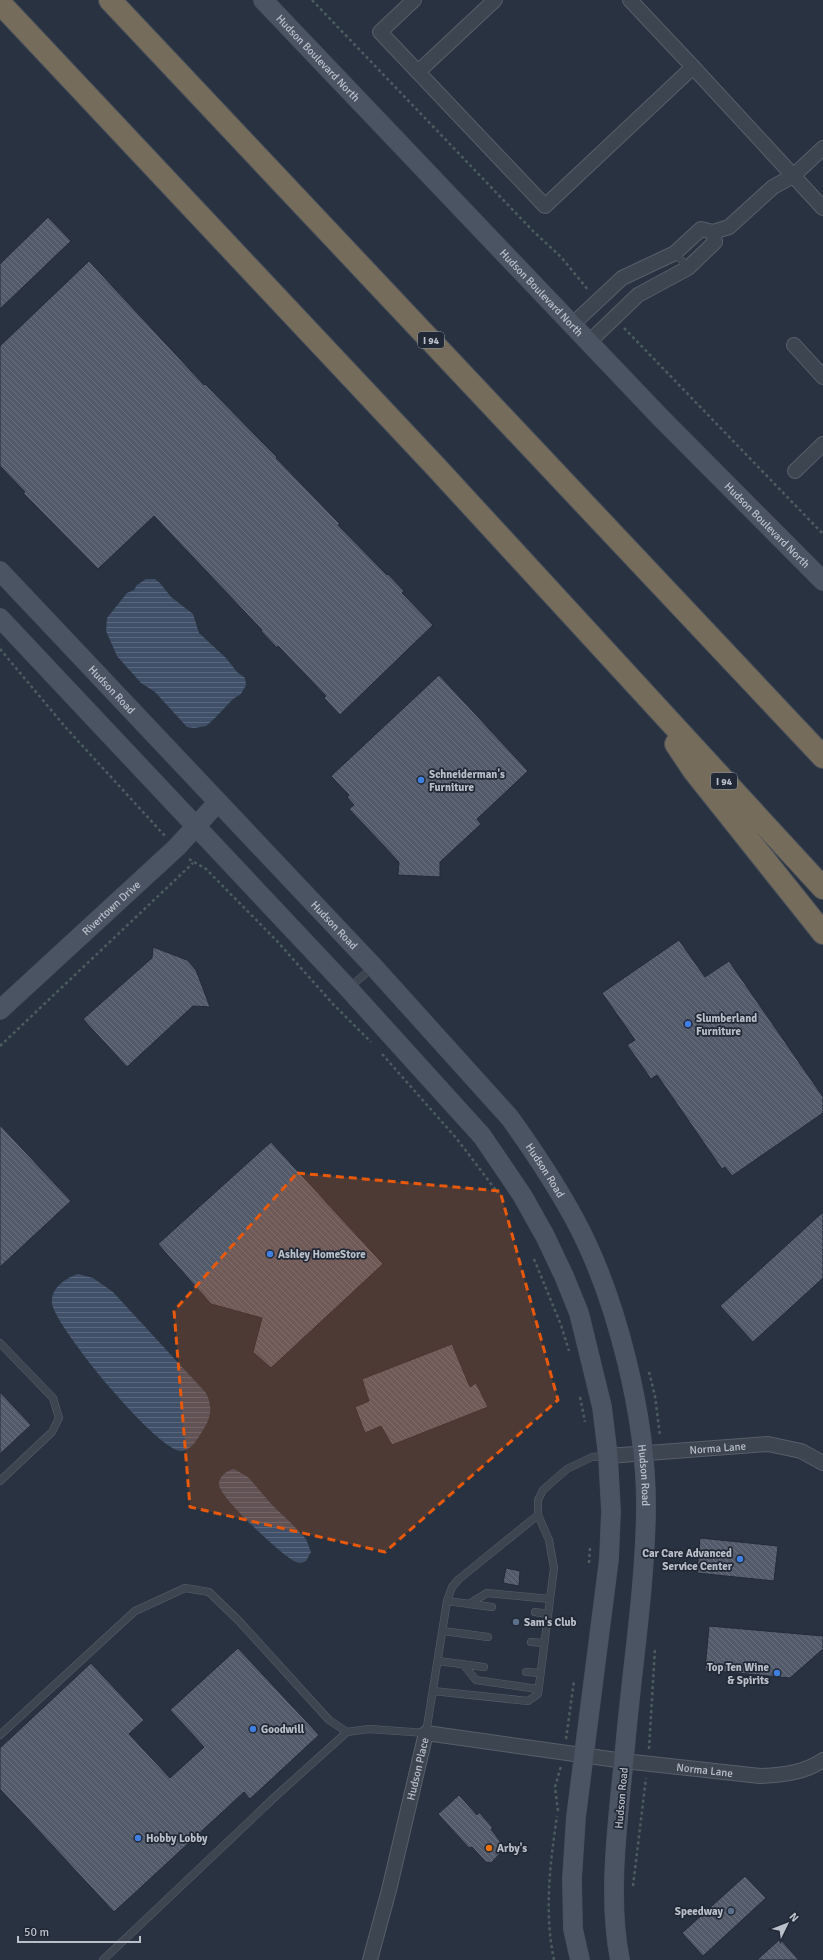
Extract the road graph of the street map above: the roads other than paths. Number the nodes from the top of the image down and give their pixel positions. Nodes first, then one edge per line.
1 (110, 0) edge
2 (263, 0) edge
3 (414, 0) edge
4 (495, 0) edge
5 (630, 0) edge
6 (0, 2) edge
7 (693, 67) junction
8 (418, 72) junction
9 (823, 148) edge
10 (793, 176) junction
11 (823, 208) edge
12 (713, 232) junction
13 (675, 253) junction
14 (688, 268) junction
15 (573, 324) junction
16 (589, 342) junction
17 (794, 345) dead end
18 (823, 377) edge
19 (823, 444) edge
20 (795, 471) dead end
21 (0, 571) edge
22 (823, 581) edge
23 (0, 618) edge
24 (626, 673) junction
25 (752, 681) junction
26 (823, 741) edge
27 (823, 757) edge
28 (218, 802) junction
29 (196, 826) junction
30 (823, 888) edge
31 (823, 933) edge
32 (373, 966) junction
33 (348, 988) junction
34 (0, 1010) edge
35 (0, 1343) edge
36 (643, 1453) junction
37 (608, 1456) junction
38 (823, 1463) edge
39 (0, 1481) edge
40 (538, 1515) junction
41 (550, 1599) junction
42 (447, 1602) junction
43 (470, 1604) junction
44 (492, 1607) dead end
45 (534, 1612) dead end
46 (548, 1614) junction
47 (443, 1631) junction
48 (488, 1637) dead end
49 (530, 1642) dead end
50 (544, 1643) junction
51 (438, 1661) junction
52 (463, 1664) junction
53 (484, 1667) dead end
54 (526, 1672) dead end
55 (540, 1673) junction
56 (538, 1689) junction
57 (433, 1692) junction
58 (347, 1732) junction
59 (426, 1733) junction
60 (0, 1735) edge
61 (584, 1756) junction
62 (823, 1760) edge
63 (624, 1761) junction
64 (103, 1960) edge
65 (370, 1960) edge
66 (580, 1960) edge
67 (620, 1960) edge

1 - 25 highway, I 94
2 - 15 street, Hudson Boulevard North
3 - 8 street
4 - 8 street
5 - 7 street
6 - 24 highway, I 94
7 - 8 street
7 - 10 street
9 - 10 street
10 - 11 street
10 - 12 street
12 - 13 street
12 - 14 street
13 - 14 lane
13 - 15 street
14 - 16 street
15 - 16 street, Hudson Boulevard North
16 - 22 street, Hudson Boulevard North
17 - 18 street
19 - 20 street
21 - 28 street, Hudson Road
23 - 29 street
24 - 30 highway, I 94
24 - 31 highway
25 - 26 highway
25 - 27 highway, I 94
28 - 29 street, Rivertown Drive
28 - 32 street, Hudson Road
29 - 33 street
29 - 34 street, Rivertown Drive
32 - 33 lane
32 - 36 street, Hudson Road
33 - 37 street
35 - 39 lane
36 - 37 street, Norma Lane
36 - 38 street, Norma Lane
36 - 63 street, Hudson Road
37 - 40 lane
37 - 61 street
40 - 41 lane
40 - 42 lane
41 - 43 lane
41 - 46 lane
42 - 43 lane
42 - 47 lane
43 - 44 lane
45 - 46 lane
46 - 50 lane
47 - 48 lane
47 - 51 lane
49 - 50 lane
50 - 55 lane
51 - 52 lane
51 - 57 lane
52 - 53 lane
52 - 56 lane
54 - 55 lane
55 - 56 lane
56 - 57 lane
57 - 59 lane
58 - 59 lane
58 - 60 lane
58 - 64 lane
59 - 61 street, Hudson Place
59 - 65 street, Hudson Place
61 - 63 street, Norma Lane
61 - 66 street
62 - 63 street, Norma Lane
63 - 67 street, Hudson Road

